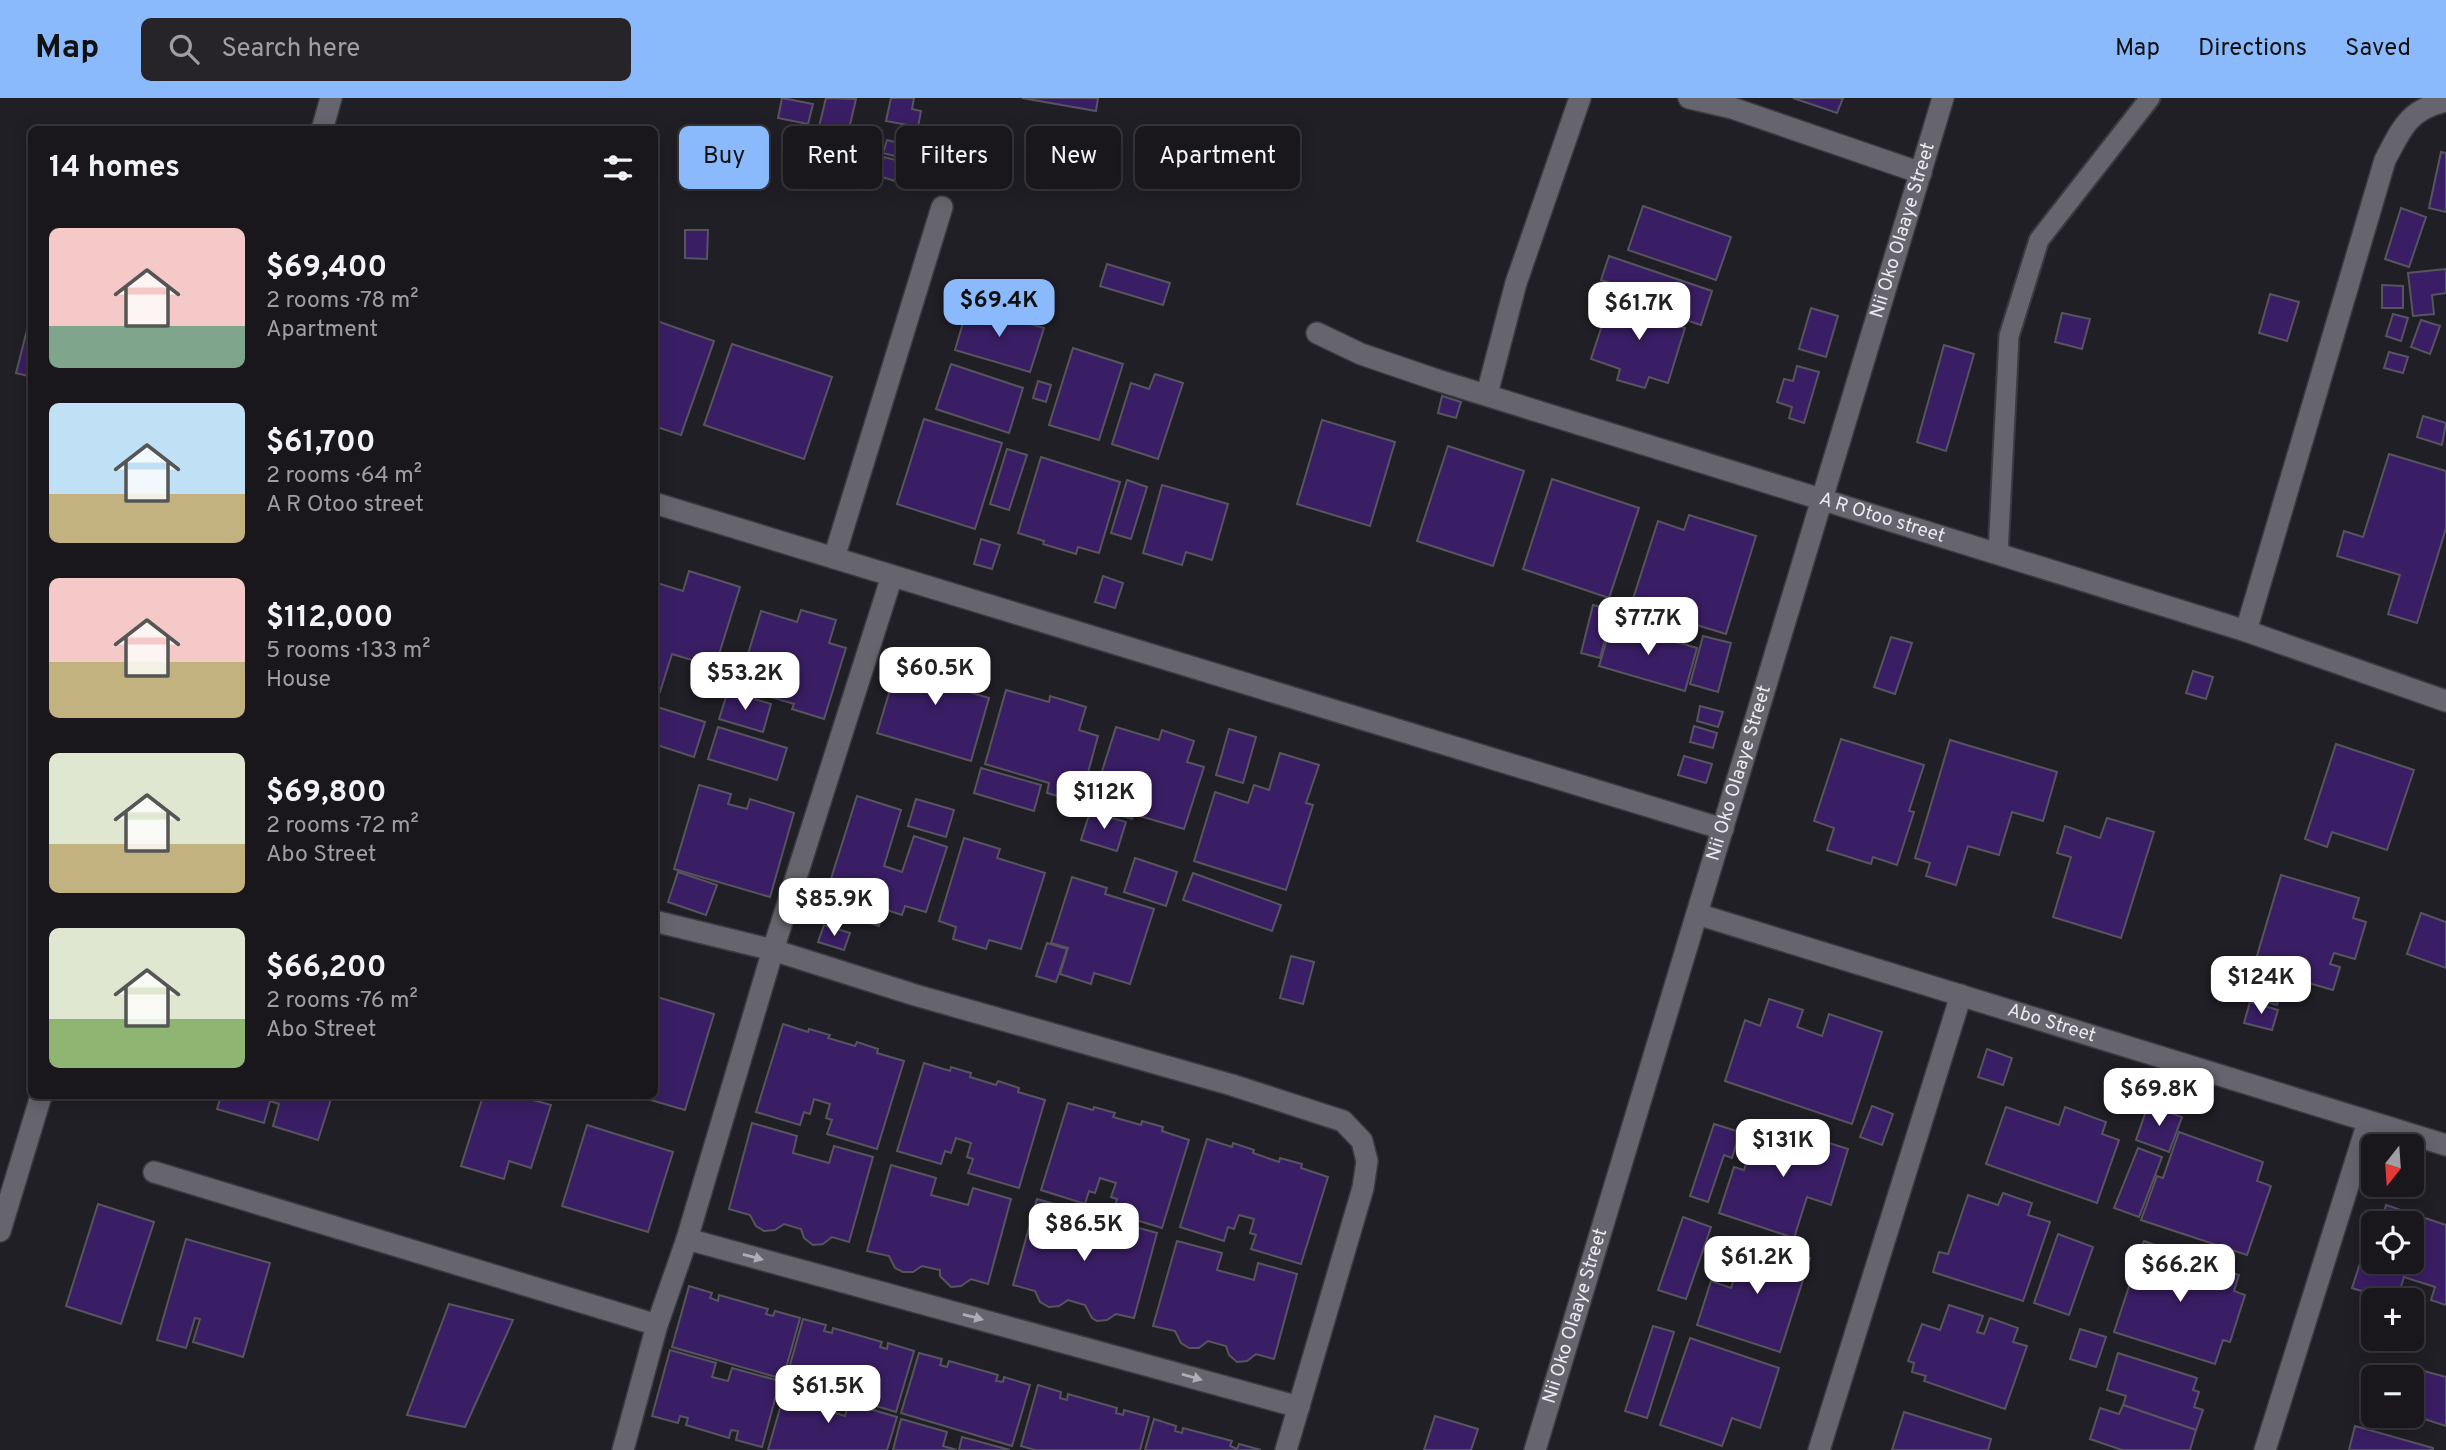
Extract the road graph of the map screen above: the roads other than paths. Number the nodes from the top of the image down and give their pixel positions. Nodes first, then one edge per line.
1 (331, 98) edge
2 (1580, 98) edge
3 (1689, 98) edge
4 (1943, 98) edge
5 (2150, 98) edge
6 (2446, 100) edge
7 (1734, 103) edge
8 (323, 126) edge
9 (1920, 173) junction
10 (942, 207) dead end
11 (1317, 333) dead end
12 (1487, 394) junction
13 (1822, 499) junction
14 (658, 504) edge
15 (1998, 554) junction
16 (834, 558) junction
17 (892, 576) junction
18 (2246, 631) junction
19 (2446, 701) edge
20 (1723, 829) junction
21 (1697, 914) junction
22 (658, 922) edge
23 (773, 950) junction
24 (1961, 995) junction
25 (40, 1099) edge
26 (2368, 1122) junction
27 (2446, 1145) edge
28 (154, 1172) dead end
29 (0, 1231) edge
30 (687, 1239) junction
31 (657, 1325) junction
32 (1299, 1407) junction
33 (629, 1449) edge
34 (1286, 1450) edge
35 (1535, 1450) edge
36 (1819, 1450) edge
37 (2265, 1450) edge

1 - 8 street
2 - 12 street
3 - 7 street
4 - 9 street, Nii Oko Olaaye Street
5 - 15 lane
6 - 18 street
7 - 9 street
9 - 13 street, Nii Oko Olaaye Street
10 - 16 street
11 - 12 street, A R Otoo street
12 - 13 street, A R Otoo street
13 - 15 street, A R Otoo street
13 - 20 street, Nii Oko Olaaye Street
14 - 16 street
15 - 18 street, A R Otoo street
16 - 17 street
17 - 20 street
17 - 23 street
18 - 19 street, A R Otoo street
20 - 21 street, Nii Oko Olaaye Street
21 - 24 street, Abo Street
21 - 35 street, Nii Oko Olaaye Street
22 - 23 street
23 - 30 street
23 - 32 street
24 - 26 street, Abo Street
24 - 36 street
25 - 29 street
26 - 27 street, Abo Street
26 - 37 street
28 - 31 street
30 - 31 street
30 -> 32 street
31 - 33 street
32 - 34 street

